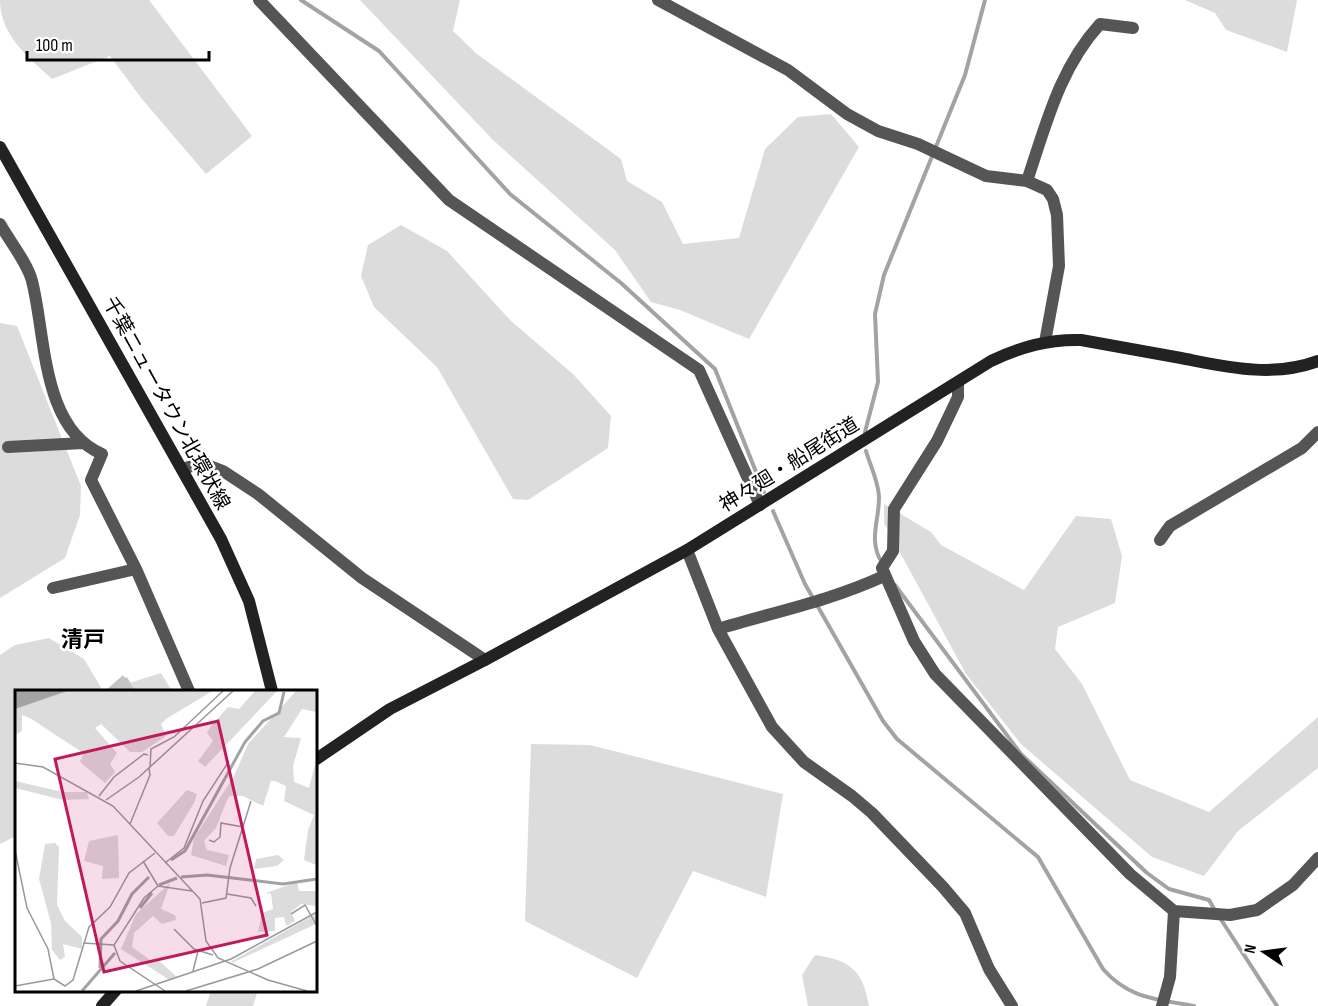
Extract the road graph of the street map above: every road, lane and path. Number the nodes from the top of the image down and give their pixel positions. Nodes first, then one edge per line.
1 (259, 0) edge
2 (658, 0) edge
3 (1133, 28) dead end
4 (0, 147) edge
5 (1027, 181) junction
6 (0, 224) edge
7 (1045, 342) junction
8 (1318, 361) edge
9 (958, 383) junction
10 (1318, 432) edge
11 (83, 443) junction
12 (8, 447) dead end
13 (182, 469) junction
14 (761, 505) junction
15 (1160, 540) dead end
16 (687, 550) junction
17 (885, 568) junction
18 (136, 569) junction
19 (54, 588) dead end
20 (718, 629) junction
21 (485, 660) junction
22 (189, 690) edge
23 (272, 690) edge
24 (316, 759) edge
25 (1318, 858) edge
26 (1174, 911) junction
27 (115, 991) edge
28 (102, 1006) edge
29 (1012, 1006) edge
30 (1162, 1006) edge

1 - 14 street
2 - 5 street
3 - 5 street
4 - 13 street, 千葉ニュータウン北環状線
5 - 7 street
6 - 11 street
7 - 8 street, 神々廻・船尾街道
7 - 9 street, 神々廻・船尾街道
9 - 14 street, 神々廻・船尾街道
9 - 17 street
10 - 15 street
11 - 12 street
11 - 18 street
13 - 21 street
13 - 23 street, 千葉ニュータウン北環状線
14 - 16 street, 神々廻・船尾街道
16 - 20 street
16 - 21 street, 神々廻・船尾街道
17 - 20 street
17 - 26 street
18 - 19 street
18 - 22 street
20 - 29 street
21 - 24 street, 神々廻・船尾街道
25 - 26 street
26 - 30 street
27 - 28 street

